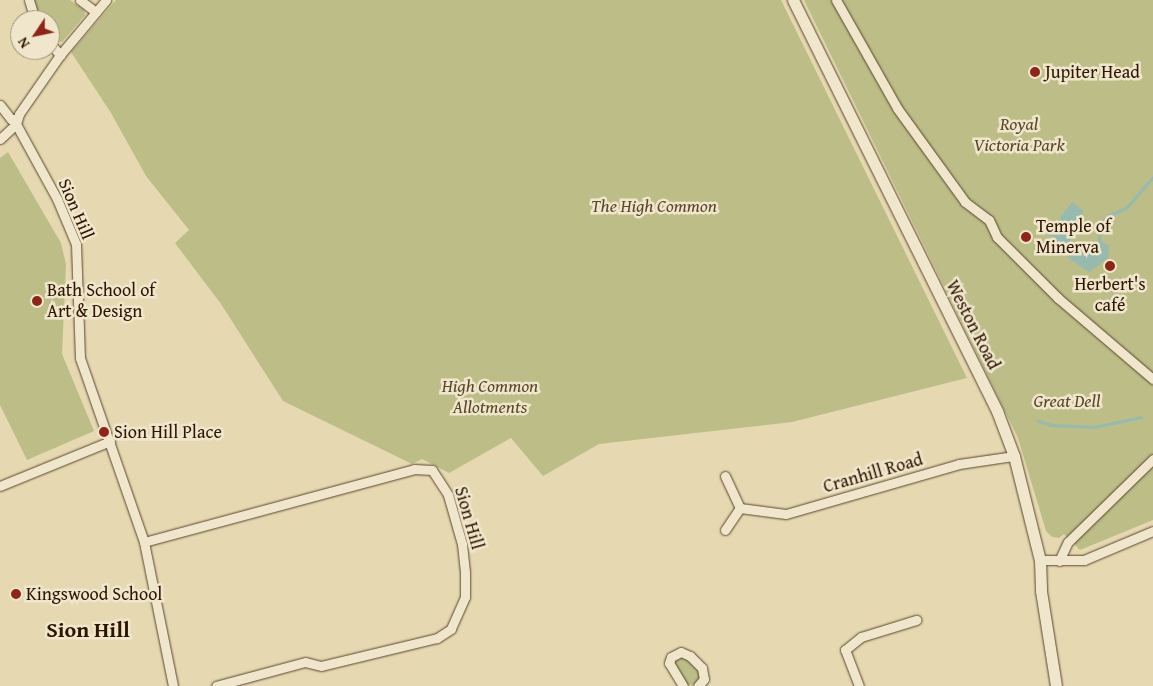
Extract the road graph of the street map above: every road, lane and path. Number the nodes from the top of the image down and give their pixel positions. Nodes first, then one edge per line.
1 (80, 0) edge
2 (106, 0) edge
3 (793, 0) edge
4 (836, 0) edge
5 (96, 12) junction
6 (60, 55) edge
7 (57, 60) edge
8 (0, 105) edge
9 (16, 122) junction
10 (0, 139) edge
11 (1153, 379) edge
12 (110, 441) junction
13 (1014, 456) junction
14 (1153, 458) edge
15 (725, 476) dead end
16 (0, 486) edge
17 (740, 508) junction
18 (725, 530) dead end
19 (1153, 531) edge
20 (144, 542) junction
21 (1040, 560) junction
22 (1059, 561) junction
23 (916, 620) dead end
24 (834, 650) dead end
25 (845, 650) junction
26 (172, 686) edge
27 (216, 686) edge
28 (683, 686) edge
29 (699, 686) edge
30 (859, 686) edge
31 (1056, 686) edge

1 - 5 street
2 - 5 street
3 - 13 street, Weston Road
4 - 11 street
5 - 6 street
7 - 9 street
8 - 9 street, Sion Hill
9 - 10 street
9 - 12 street, Sion Hill
12 - 16 street
12 - 20 street, Sion Hill
13 - 17 street, Cranhill Road
13 - 21 street, Weston Road
14 - 22 street
15 - 17 street
17 - 18 street
19 - 22 street
20 - 26 street, Sion Hill
20 - 27 street, Sion Hill
21 - 22 street
21 - 31 street, Weston Road
23 - 25 street
24 - 25 street
25 - 30 street
28 - 29 street

